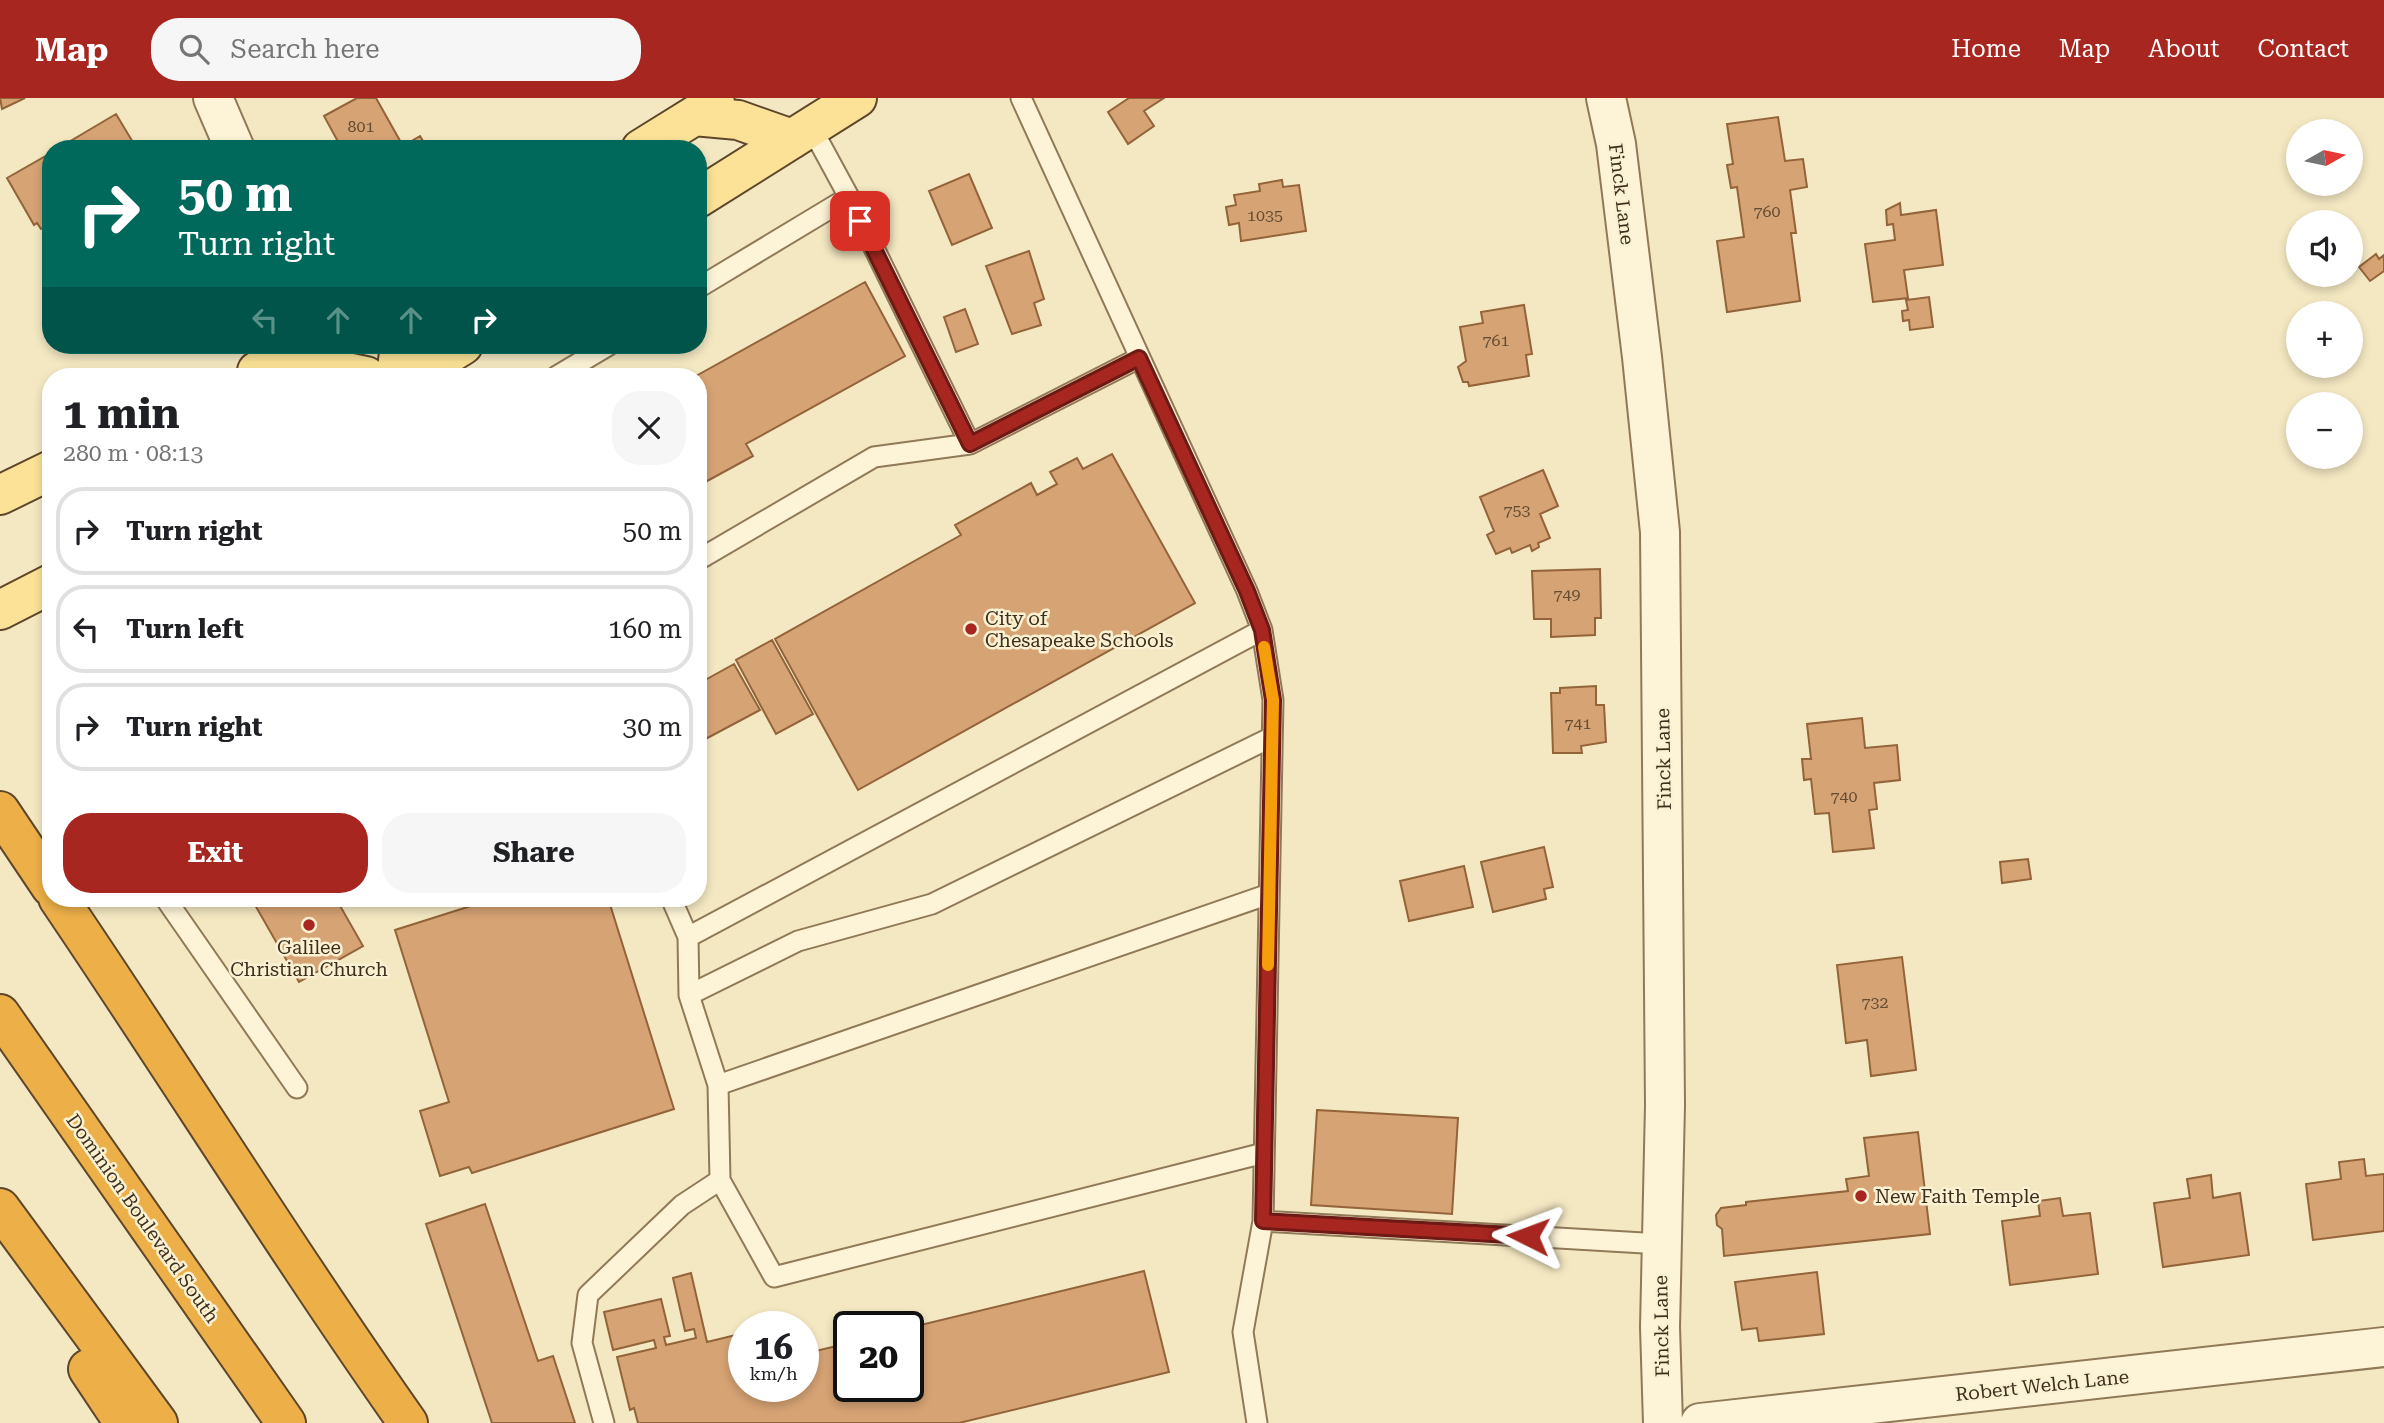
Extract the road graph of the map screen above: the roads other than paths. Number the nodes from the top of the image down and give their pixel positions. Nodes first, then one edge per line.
1 (213, 98) edge
2 (857, 98) edge
3 (1021, 98) edge
4 (1606, 98) edge
5 (708, 107) edge
6 (801, 133) junction
7 (231, 140) edge
8 (655, 140) edge
9 (707, 192) edge
10 (849, 197) junction
11 (707, 283) edge
12 (286, 354) edge
13 (448, 354) edge
14 (594, 354) edge
15 (1139, 358) junction
16 (257, 364) edge
17 (328, 368) edge
18 (426, 368) edge
19 (570, 368) edge
20 (970, 444) junction
21 (42, 474) edge
22 (0, 495) edge
23 (707, 555) edge
24 (42, 589) edge
25 (0, 610) edge
26 (1262, 630) junction
27 (1272, 737) junction
28 (0, 811) edge
29 (42, 874) edge
30 (1269, 894) junction
31 (64, 907) edge
32 (171, 907) edge
33 (675, 907) edge
34 (688, 937) junction
35 (689, 995) junction
36 (0, 1014) edge
37 (718, 1085) junction
38 (297, 1088) dead end
39 (1265, 1153) junction
40 (720, 1180) junction
41 (0, 1208) edge
42 (1263, 1221) junction
43 (0, 1236) edge
44 (1661, 1244) junction
45 (2384, 1347) edge
46 (124, 1423) edge
47 (158, 1423) edge
48 (286, 1423) edge
49 (408, 1423) edge
50 (604, 1423) edge
51 (1257, 1423) edge
52 (1663, 1423) edge
53 (1700, 1423) edge

1 - 7 street
2 - 6 main road
3 - 15 lane
4 - 44 street, Finck Lane
5 - 6 main road
5 - 8 main road
6 - 9 main road
6 - 10 lane
10 - 11 lane
10 - 20 lane
12 - 16 main road
13 - 18 main road
14 - 19 lane
15 - 20 lane
15 - 26 lane
16 - 17 main road
20 - 23 lane
21 - 22 main road
24 - 25 main road
26 - 27 lane
26 - 34 lane
27 - 30 lane
27 - 35 lane
28 - 29 highway
30 - 37 lane
30 - 39 lane
31 - 49 highway
32 - 38 lane
33 - 34 lane
34 - 35 lane
35 - 37 lane
36 - 48 highway, Dominion Boulevard South
37 - 40 lane
39 - 40 lane
39 - 42 lane
40 - 50 lane
41 - 47 highway
42 - 44 lane
42 - 51 lane
43 - 46 highway
44 - 52 street, Finck Lane
45 - 53 street, Robert Welch Lane

